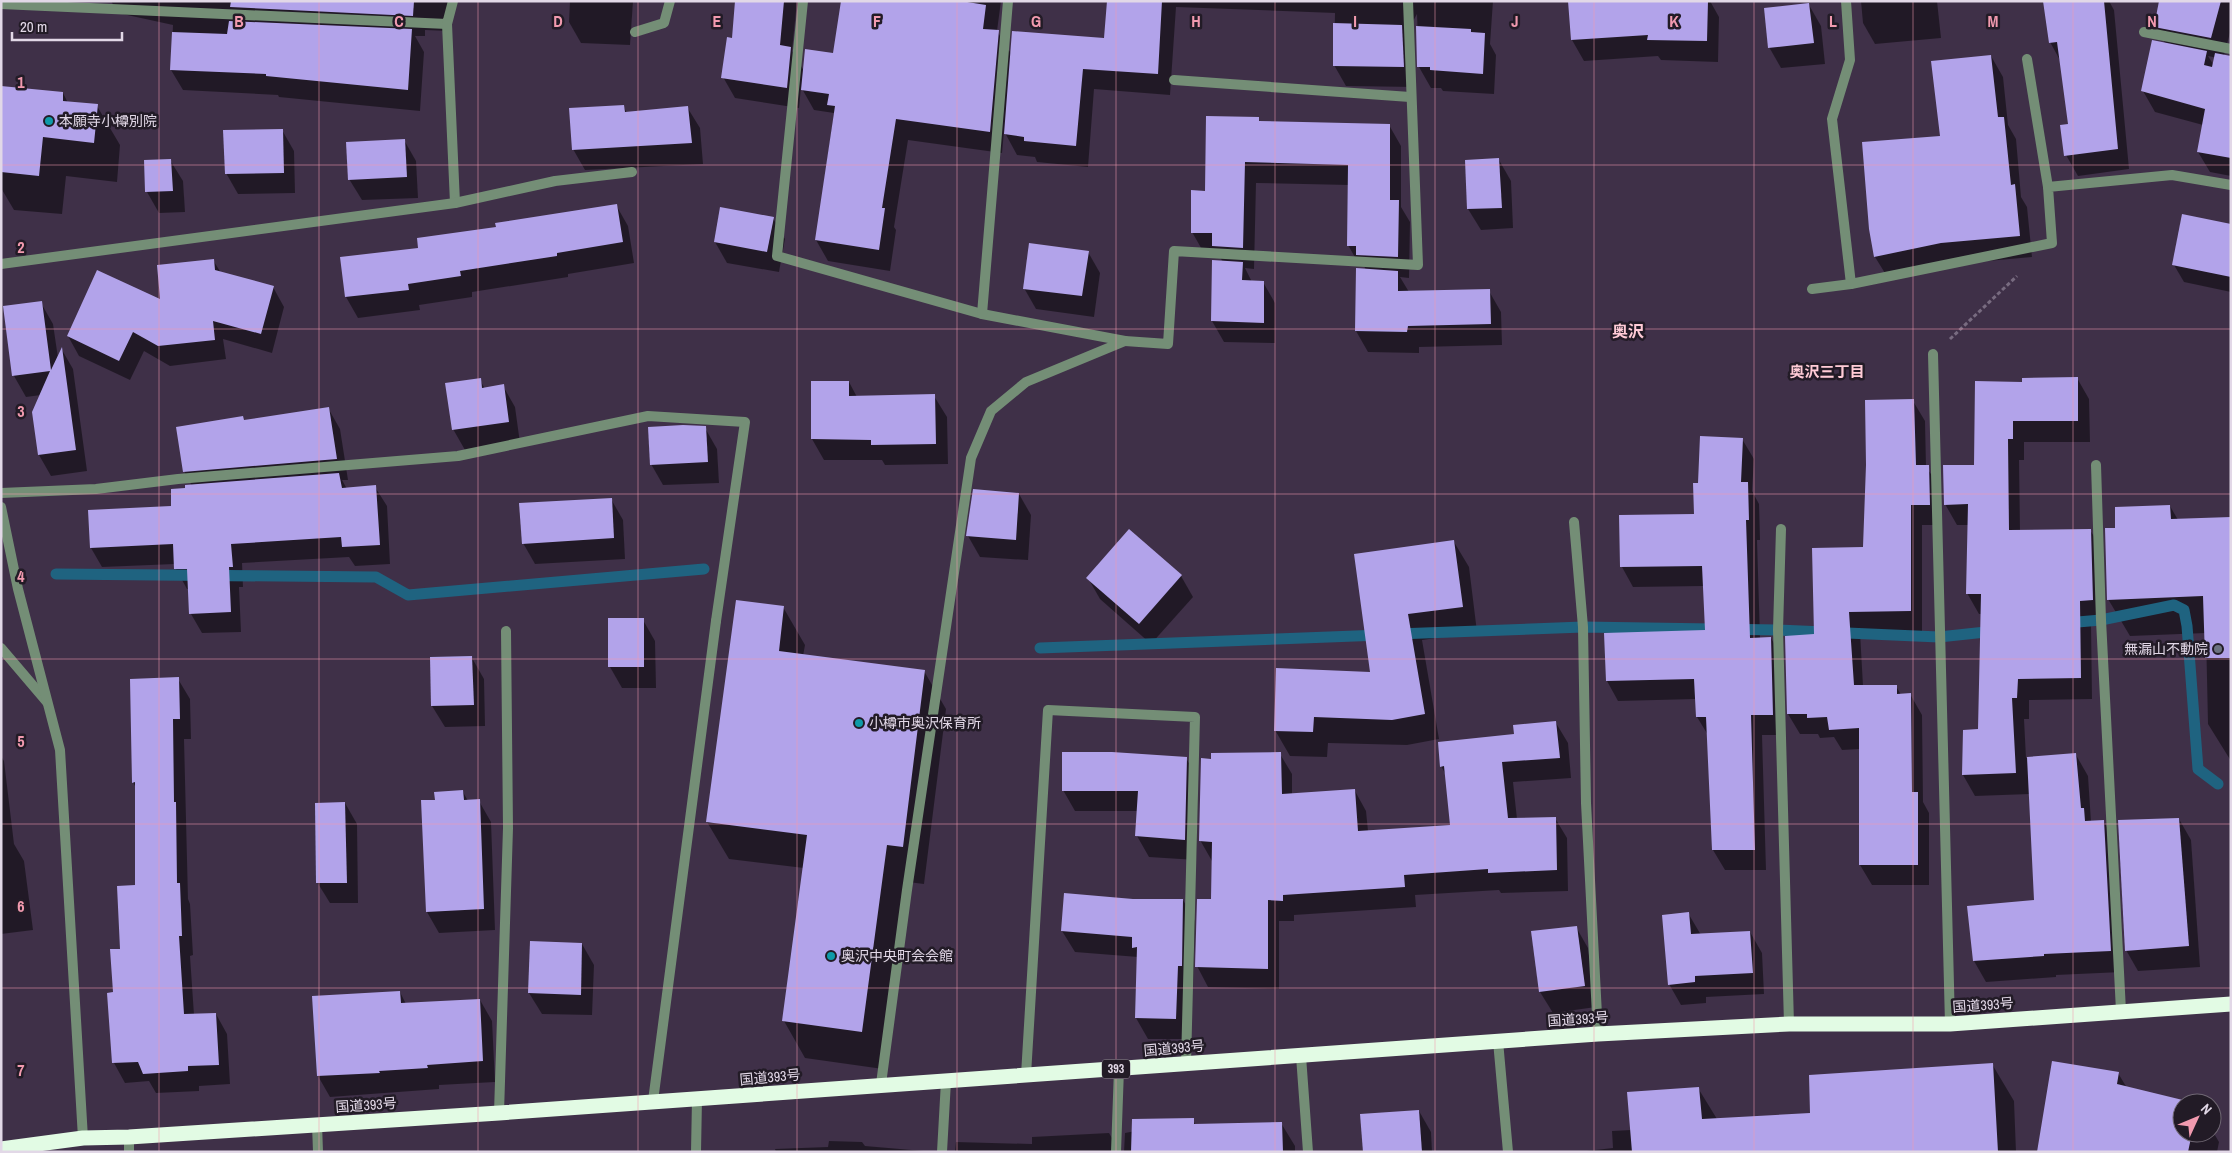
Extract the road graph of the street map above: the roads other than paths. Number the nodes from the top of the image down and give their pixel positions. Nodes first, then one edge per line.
1 (453, 1) edge
2 (670, 1) edge
3 (804, 1) edge
4 (1008, 1) edge
5 (1408, 1) edge
6 (1846, 1) edge
7 (1, 4) edge
8 (447, 24) junction
9 (634, 32) dead end
10 (2144, 32) dead end
11 (2231, 49) edge
12 (2026, 58) dead end
13 (1174, 80) dead end
14 (1410, 97) junction
15 (632, 172) dead end
16 (2231, 185) edge
17 (2048, 187) junction
18 (455, 203) junction
19 (1, 264) edge
20 (1850, 284) junction
21 (1812, 289) dead end
22 (982, 314) junction
23 (1125, 341) junction
24 (1933, 354) road end
25 (2096, 465) dead end
26 (1, 493) edge
27 (1, 507) edge
28 (1574, 522) dead end
29 (1781, 529) dead end
30 (4, 540) edge
31 (506, 631) dead end
32 (1, 648) edge
33 (47, 702) junction
34 (2231, 1004) edge
35 (2121, 1011) junction
36 (1789, 1024) junction
37 (1950, 1024) junction
38 (1598, 1034) junction
39 (1498, 1040) junction
40 (1301, 1056) junction
41 (1186, 1062) junction
42 (1119, 1069) junction
43 (1026, 1075) junction
44 (946, 1081) junction
45 (881, 1084) junction
46 (697, 1099) junction
47 (653, 1101) junction
48 (499, 1113) junction
49 (317, 1124) junction
50 (83, 1138) junction
51 (129, 1144) edge
52 (1, 1148) edge
53 (318, 1152) edge
54 (696, 1152) edge
55 (942, 1152) edge
56 (1116, 1152) edge
57 (1308, 1152) edge
58 (1508, 1152) edge

1 - 8 street
2 - 9 street
3 - 22 street
4 - 22 street
5 - 14 street
6 - 20 street
7 - 8 street
8 - 18 street
10 - 11 street
12 - 17 street
13 - 14 street
14 - 23 street
15 - 18 street
16 - 17 street
17 - 20 street
18 - 19 street
20 - 21 street
22 - 23 street
23 - 45 street
24 - 37 street
25 - 35 street
26 - 47 street
27 - 30 street
28 - 38 street
29 - 36 street
30 - 33 street
31 - 48 street
32 - 33 street
33 - 50 street
34 - 35 highway, 国道393号 / 393
35 - 37 highway, 国道393号 / 393
36 - 37 highway, 国道393号 / 393
36 - 38 highway, 国道393号 / 393
38 - 39 highway, 国道393号 / 393
39 - 40 highway, 国道393号 / 393
39 - 58 street
40 - 41 highway, 国道393号 / 393
40 - 57 street
41 - 42 highway, 国道393号 / 393
41 - 43 street
42 - 43 highway, 国道393号 / 393
42 - 56 street
43 - 44 highway, 国道393号 / 393
44 - 45 highway, 国道393号 / 393
44 - 55 street
45 - 46 highway, 国道393号 / 393
46 - 47 highway, 国道393号 / 393
46 - 54 street
47 - 48 highway, 国道393号 / 393
48 - 49 highway, 国道393号 / 393
49 - 51 highway, 国道393号 / 393
49 - 53 street
50 - 51 highway, 国道393号 / 393
50 - 52 highway, 国道393号 / 393

